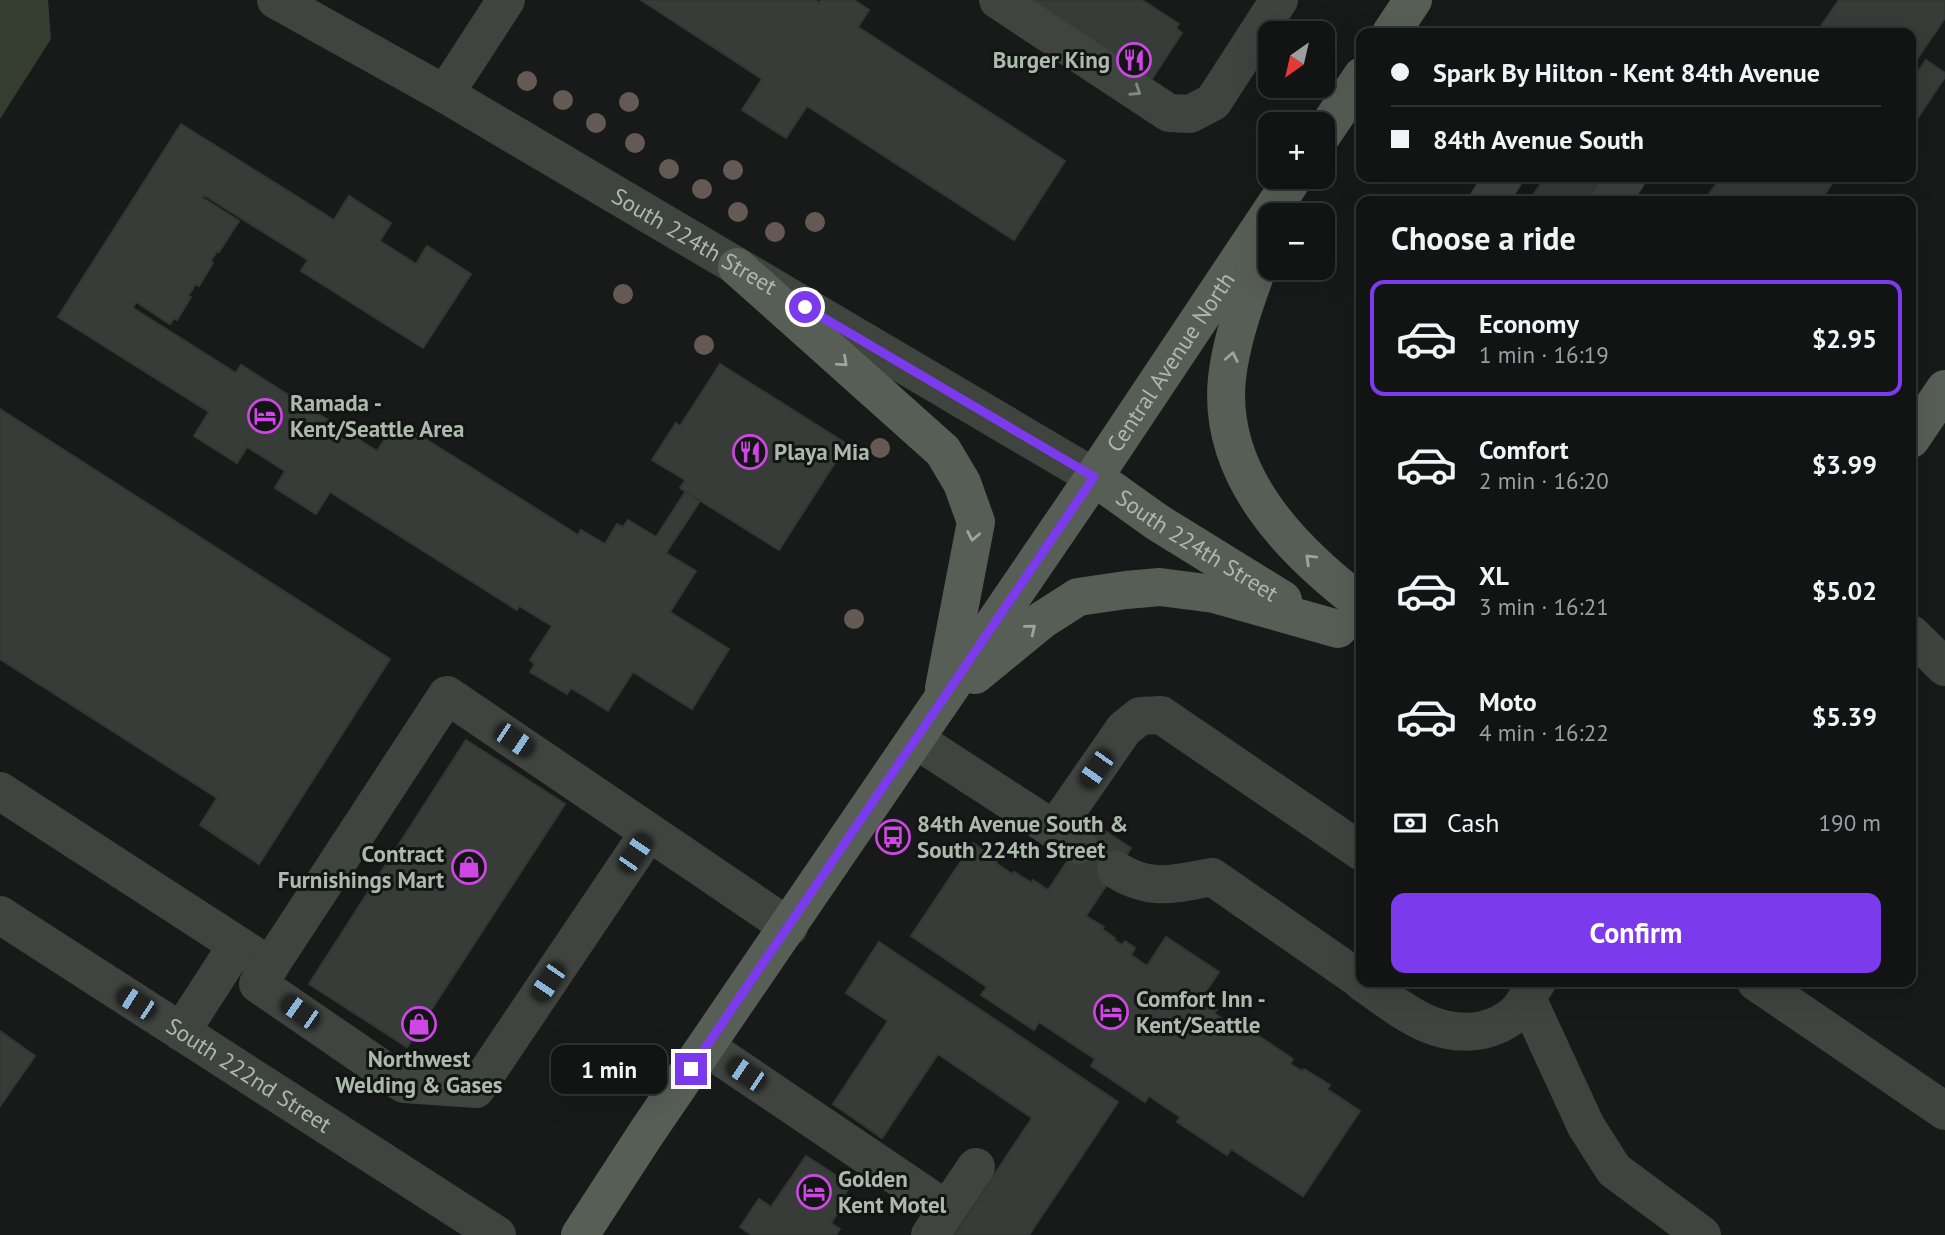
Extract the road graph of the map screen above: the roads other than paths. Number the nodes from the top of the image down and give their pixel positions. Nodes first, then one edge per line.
1 (276, 0) edge
2 (506, 0) edge
3 (998, 0) edge
4 (1279, 0) edge
5 (1413, 0) edge
6 (1394, 28) edge
7 (1356, 85) edge
8 (445, 94) junction
9 (1335, 116) edge
10 (1285, 195) edge
11 (1258, 266) edge
12 (737, 267) junction
13 (1945, 389) edge
14 (1916, 432) edge
15 (1094, 477) junction
16 (1354, 624) edge
17 (1916, 639) edge
18 (1944, 664) edge
19 (941, 703) junction
20 (916, 740) junction
21 (0, 791) edge
22 (649, 832) junction
23 (1356, 848) edge
24 (1116, 870) dead end
25 (0, 915) edge
26 (789, 927) junction
27 (237, 945) junction
28 (270, 966) junction
29 (1356, 977) edge
30 (1371, 987) edge
31 (1763, 987) edge
32 (1532, 990) edge
33 (181, 1032) junction
34 (706, 1047) junction
35 (1945, 1111) edge
36 (976, 1167) dead end
37 (938, 1222) edge
38 (497, 1235) edge
39 (580, 1235) edge
40 (1702, 1235) edge

1 - 8 street, South 224th Street
2 - 8 street
3 -> 4 street
5 - 6 main road
7 - 9 main road
8 - 12 street, South 224th Street
10 - 15 main road, Central Avenue North
16 -> 11 main road
12 - 15 street, South 224th Street
12 -> 19 main road
13 - 14 main road
15 - 16 main road, South 224th Street
15 - 19 main road, Central Avenue North
19 -> 16 main road
17 - 18 street
19 - 20 main road, Central Avenue North
20 - 23 street
20 - 26 main road, Central Avenue North
21 - 27 street
22 - 26 street
22 - 28 street
22 - 28 street
24 - 29 street
25 - 33 street, South 222nd Street
26 - 34 main road, Central Avenue North
27 - 28 street
27 - 33 street
30 - 32 street
31 - 35 street
32 - 40 street
33 - 38 street, South 222nd Street
34 - 37 street
34 - 39 main road, Central Avenue North
36 - 37 street

